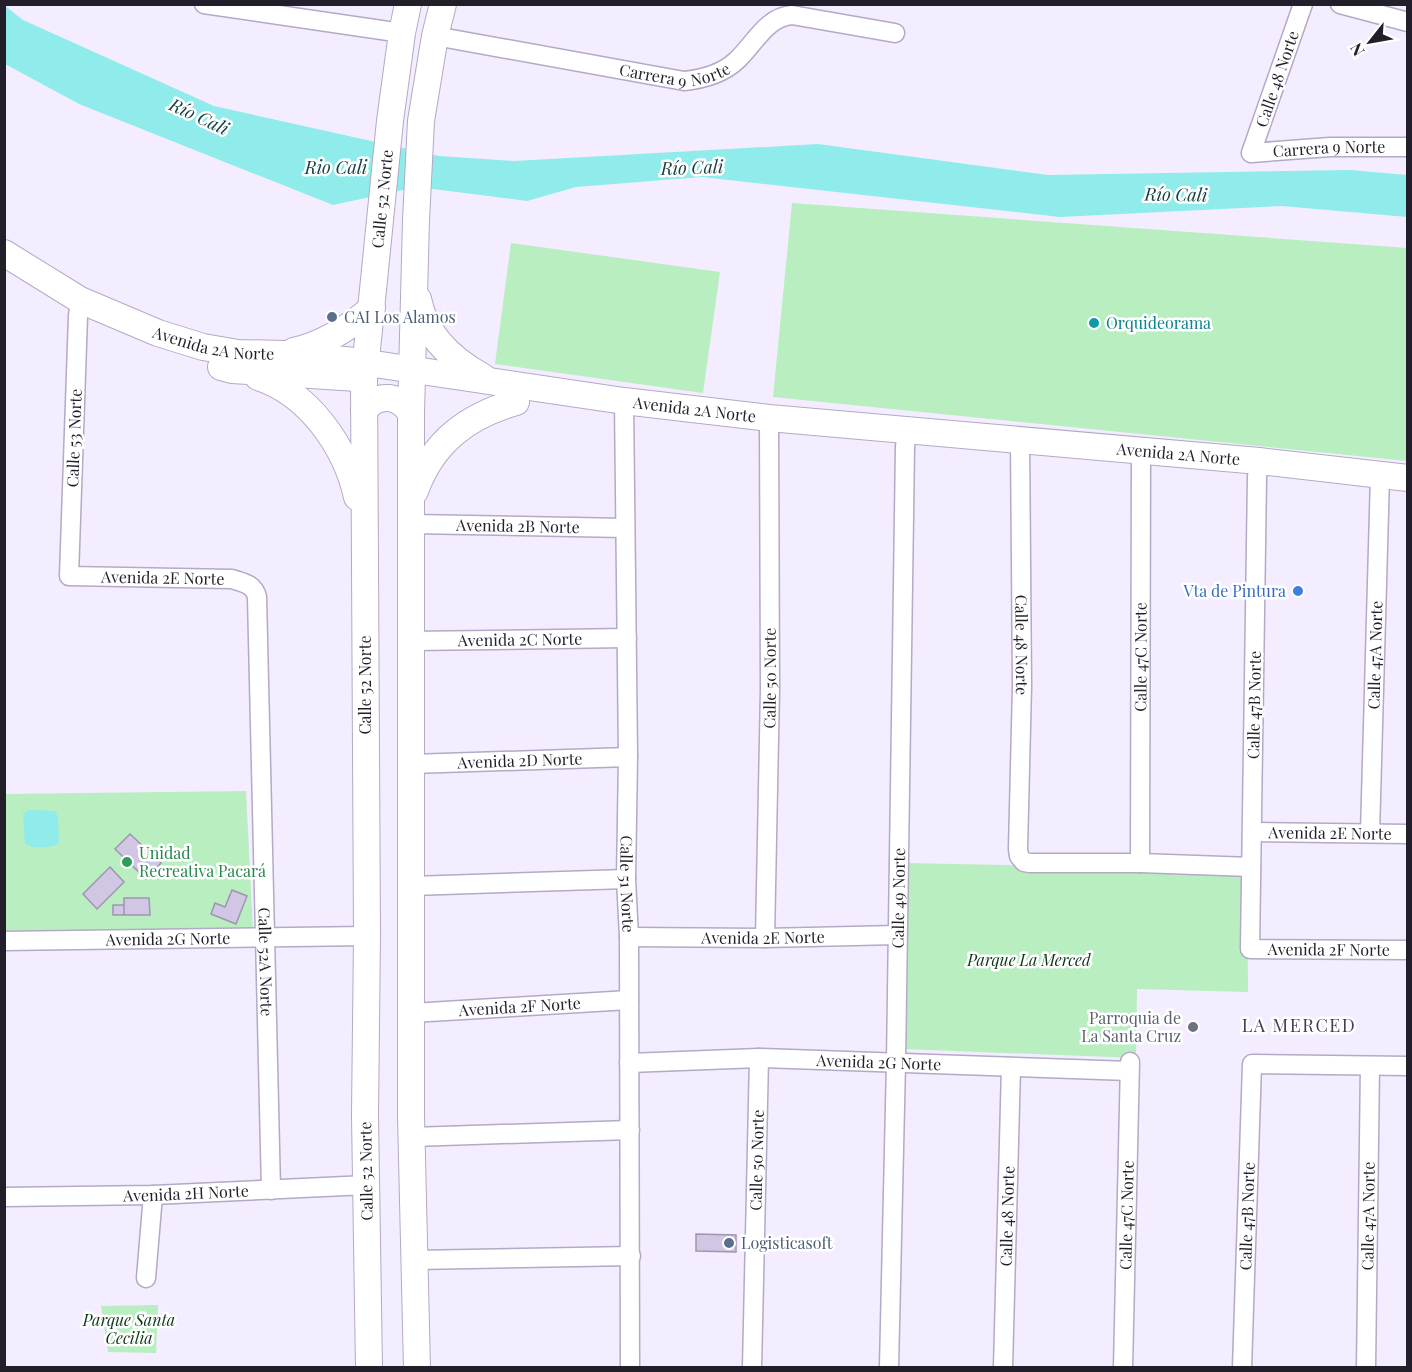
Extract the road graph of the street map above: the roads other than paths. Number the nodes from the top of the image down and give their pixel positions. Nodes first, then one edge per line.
1 (204, 4) edge
2 (408, 4) edge
3 (443, 4) edge
4 (1303, 4) edge
5 (1340, 4) edge
6 (1407, 22) edge
7 (402, 33) junction
8 (895, 33) dead end
9 (435, 36) junction
10 (1407, 147) edge
11 (1251, 153) joint
12 (4, 253) edge
13 (4, 272) edge
14 (415, 279) junction
15 (373, 297) junction
16 (79, 308) junction
17 (285, 354) junction
18 (369, 369) junction
19 (232, 370) junction
20 (413, 378) junction
21 (514, 394) junction
22 (624, 408) junction
23 (364, 410) junction
24 (411, 413) junction
25 (769, 426) junction
26 (906, 439) junction
27 (1019, 446) junction
28 (1141, 459) junction
29 (1258, 469) junction
30 (1407, 478) edge
31 (1379, 483) junction
32 (1407, 494) edge
33 (412, 512) junction
34 (625, 528) junction
35 (364, 545) junction
36 (69, 576) joint
37 (255, 590) joint
38 (627, 638) junction
39 (412, 641) junction
40 (628, 757) junction
41 (412, 764) junction
42 (1252, 832) junction
43 (1370, 832) junction
44 (1407, 834) edge
45 (1140, 863) junction
46 (1251, 867) junction
47 (626, 879) junction
48 (412, 886) junction
49 (897, 935) junction
50 (367, 936) junction
51 (265, 937) junction
52 (629, 937) junction
53 (765, 938) junction
54 (4, 941) edge
55 (1251, 949) joint
56 (1407, 950) edge
57 (629, 1000) junction
58 (412, 1012) junction
59 (759, 1058) junction
60 (897, 1062) junction
61 (629, 1064) junction
62 (1011, 1066) junction
63 (1130, 1066) joint
64 (1370, 1066) junction
65 (1407, 1066) edge
66 (630, 1130) junction
67 (412, 1137) junction
68 (366, 1185) junction
69 (272, 1190) junction
70 (153, 1195) junction
71 (4, 1197) edge
72 (631, 1256) junction
73 (415, 1260) junction
74 (147, 1278) dead end
75 (367, 1365) edge
76 (417, 1368) edge
77 (630, 1368) edge
78 (752, 1368) edge
79 (890, 1368) edge
80 (1003, 1368) edge
81 (1123, 1368) edge
82 (1242, 1368) edge
83 (1366, 1368) edge

1 - 7 street
2 - 7 main road, Calle 52 Norte
3 - 9 main road, Calle 52 Norte
4 - 11 street, Calle 48 Norte
5 - 6 street
7 - 15 main road, Calle 52 Norte
8 - 9 street, Carrera 9 Norte
9 - 14 main road, Calle 52 Norte
10 - 11 street, Carrera 9 Norte
12 - 16 main road, Avenida 2A Norte
13 - 16 main road, Avenida 2A Norte
14 - 20 main road, Calle 52 Norte
14 - 21 main road
15 - 17 main road
15 - 18 main road, Calle 52 Norte
16 - 17 main road, Avenida 2A Norte
16 - 19 main road, Avenida 2A Norte
16 - 36 street, Calle 53 Norte
17 - 18 main road, Avenida 2A Norte
18 - 19 main road, Avenida 2A Norte
18 - 20 main road, Avenida 2A Norte
18 - 23 main road, Calle 52 Norte
19 - 35 main road
20 - 21 main road, Avenida 2A Norte
20 - 24 main road, Calle 52 Norte
21 - 22 main road, Avenida 2A Norte
21 - 33 main road
22 - 25 main road, Avenida 2A Norte
22 - 34 street, Calle 51 Norte
23 - 24 main road
23 - 35 main road, Calle 52 Norte
24 - 33 main road, Calle 52 Norte
25 - 26 main road, Avenida 2A Norte
25 - 53 street, Calle 50 Norte
26 - 27 main road, Avenida 2A Norte
26 - 49 street, Calle 49 Norte
27 - 28 main road, Avenida 2A Norte
27 - 45 street, Calle 48 Norte
28 - 29 main road, Avenida 2A Norte
28 - 45 street, Calle 47C Norte
29 - 31 main road, Avenida 2A Norte
29 - 42 street, Calle 47B Norte
30 - 31 main road, Avenida 2A Norte
31 - 32 main road, Avenida 2A Norte
31 - 43 street, Calle 47A Norte
33 - 34 street, Avenida 2B Norte
33 - 39 main road, Calle 52 Norte
34 - 38 street, Calle 51 Norte
35 - 50 main road, Calle 52 Norte
36 - 37 street, Avenida 2E Norte
37 - 51 street, Calle 52A Norte
38 - 39 street, Avenida 2C Norte
38 - 40 street, Calle 51 Norte
39 - 41 main road, Calle 52 Norte
40 - 41 street, Avenida 2D Norte
40 - 47 street, Calle 51 Norte
41 - 48 main road, Calle 52 Norte
42 - 43 street, Avenida 2E Norte
42 - 46 street, Calle 47B Norte
43 - 44 street, Avenida 2E Norte
45 - 46 street
46 - 55 street, Calle 47B Norte
47 - 48 street
47 - 52 street, Calle 51 Norte
48 - 58 main road, Calle 52 Norte
49 - 53 street, Avenida 2E Norte
49 - 60 street, Calle 49 Norte
50 - 51 street, Avenida 2G Norte
50 - 68 main road, Calle 52 Norte
51 - 54 street, Avenida 2G Norte
51 - 69 street, Calle 52A Norte
52 - 53 street, Avenida 2E Norte
52 - 57 street, Calle 51 Norte
55 - 56 street, Avenida 2F Norte
57 - 58 street, Avenida 2F Norte
57 - 61 street, Calle 51 Norte
58 - 67 main road, Calle 52 Norte
59 - 60 street, Avenida 2G Norte
59 - 61 street, Avenida 2G Norte
59 - 78 street, Calle 50 Norte
60 - 62 street, Avenida 2G Norte
60 - 79 street, Calle 49 Norte
61 - 66 street, Calle 51 Norte
62 - 63 street, Avenida 2G Norte
62 - 80 street, Calle 48 Norte
63 - 81 street, Calle 47C Norte
64 - 65 street
64 - 82 street, Calle 47B Norte
64 - 83 street, Calle 47A Norte
66 - 67 street
66 - 72 street, Calle 51 Norte
67 - 73 main road, Calle 52 Norte
68 - 69 street, Avenida 2H Norte
68 - 75 main road, Calle 52 Norte
69 - 70 street, Avenida 2H Norte
70 - 71 street, Avenida 2H Norte
70 - 74 street
72 - 73 street
72 - 77 street, Calle 51 Norte
73 - 76 main road, Calle 52 Norte

